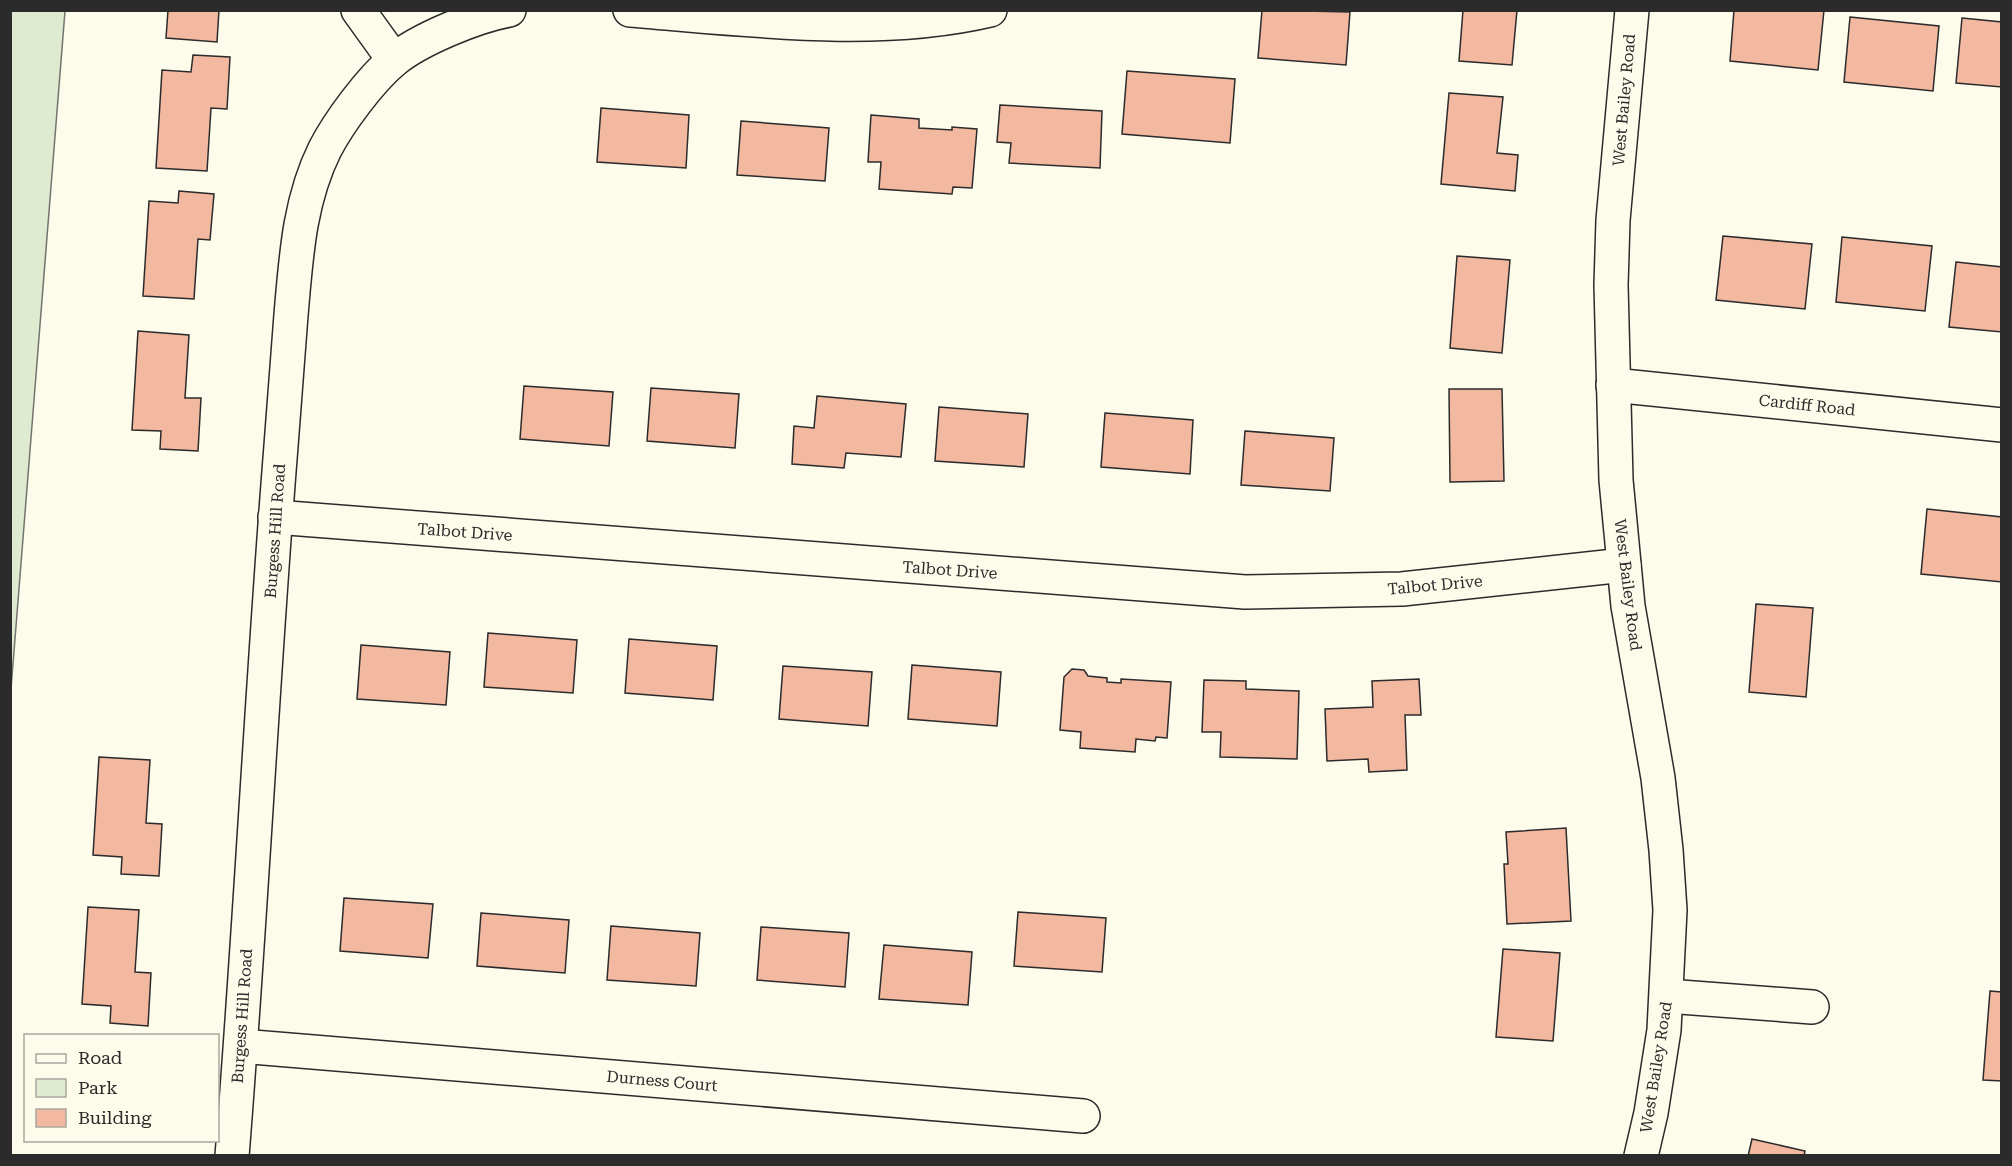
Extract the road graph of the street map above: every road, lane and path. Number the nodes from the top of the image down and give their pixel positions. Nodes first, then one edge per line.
1 (358, 10) edge
2 (508, 10) edge
3 (630, 10) edge
4 (990, 10) edge
5 (1632, 10) edge
6 (850, 17) edge
7 (394, 60) junction
8 (1613, 385) junction
9 (2001, 425) edge
10 (275, 517) junction
11 (1624, 565) junction
12 (1668, 996) junction
13 (1812, 1007) dead end
14 (241, 1046) junction
15 (1083, 1116) dead end
16 (232, 1155) edge
17 (1641, 1155) edge

1 - 7 street
2 - 7 street, Burgess Hill Road
3 - 6 street
4 - 6 street
5 - 8 street, West Bailey Road
7 - 10 street, Burgess Hill Road
8 - 9 street, Cardiff Road
8 - 11 street, West Bailey Road
10 - 11 street, Talbot Drive
10 - 14 street, Burgess Hill Road
11 - 12 street, West Bailey Road
12 - 13 street
12 - 17 street, West Bailey Road
14 - 15 street, Durness Court
14 - 16 street, Burgess Hill Road

